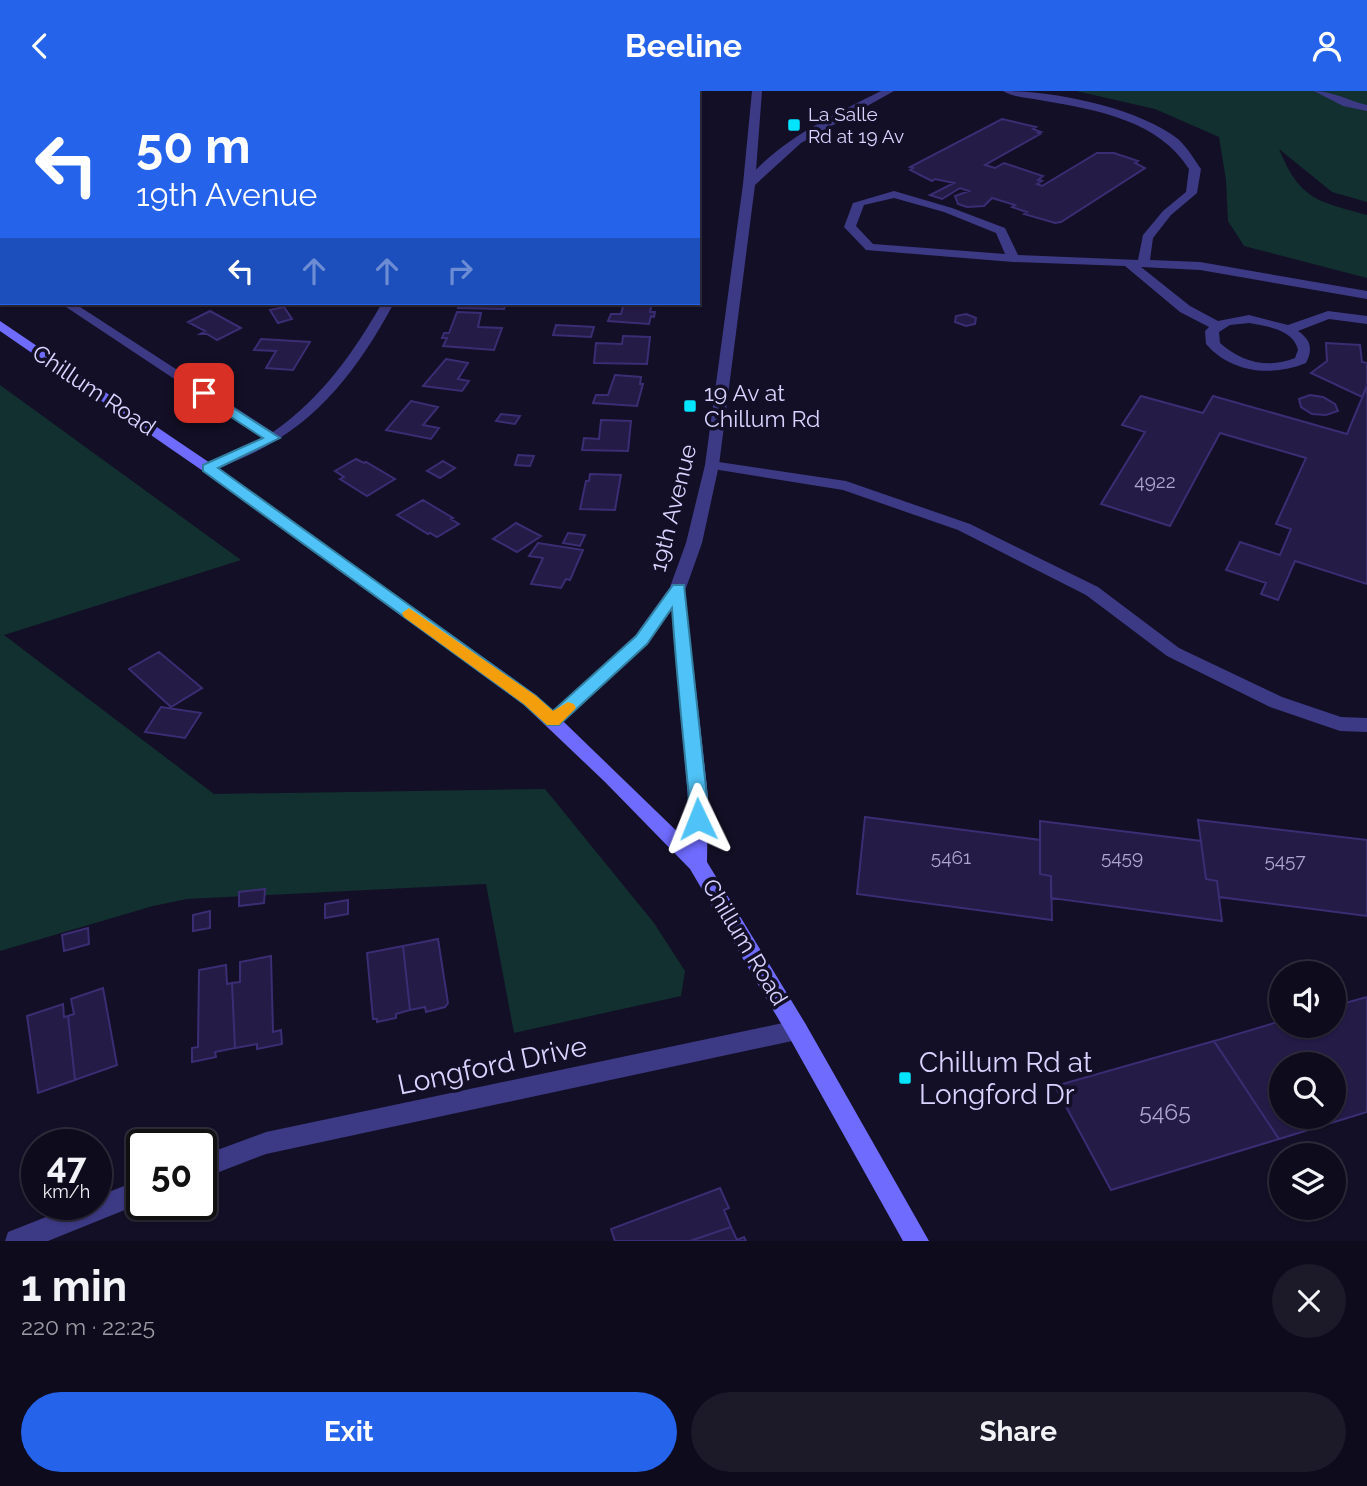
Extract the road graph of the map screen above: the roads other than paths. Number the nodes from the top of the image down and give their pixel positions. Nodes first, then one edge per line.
1 (757, 91) edge
2 (889, 91) edge
3 (1008, 91) edge
4 (1319, 91) edge
5 (1367, 108) edge
6 (749, 184) junction
7 (1013, 258) junction
8 (1127, 262) junction
9 (1144, 263) junction
10 (1310, 285) junction
11 (1367, 295) edge
12 (69, 305) edge
13 (386, 305) edge
14 (1328, 315) junction
15 (1367, 320) edge
16 (0, 325) edge
17 (1217, 325) junction
18 (1288, 330) junction
19 (273, 438) junction
20 (712, 465) junction
21 (208, 468) junction
22 (678, 588) junction
23 (553, 721) junction
24 (1367, 725) edge
25 (697, 863) junction
26 (797, 1030) junction
27 (217, 1162) edge
28 (126, 1199) edge
29 (55, 1233) edge
30 (16, 1241) edge
31 (917, 1241) edge

1 - 6 street, 19th Avenue
2 - 6 street
3 - 9 street
4 - 5 street
6 - 20 street, 19th Avenue
7 - 7 street
7 - 8 street
8 - 9 street
8 - 17 street
9 - 10 street
10 - 11 street
10 - 14 street
12 - 19 street
13 - 19 street
14 - 15 street
14 - 18 street
16 - 21 main road, Chillum Road
17 - 18 street
17 - 18 street
19 - 21 street
20 - 22 street, 19th Avenue
20 - 24 street
21 - 23 main road, Chillum Road
22 - 23 street, 19th Avenue
22 - 25 main road
23 - 25 main road, Chillum Road
25 - 26 main road, Chillum Road
26 - 27 street, Longford Drive
26 - 31 main road, Chillum Road
28 - 29 street
29 - 30 street

